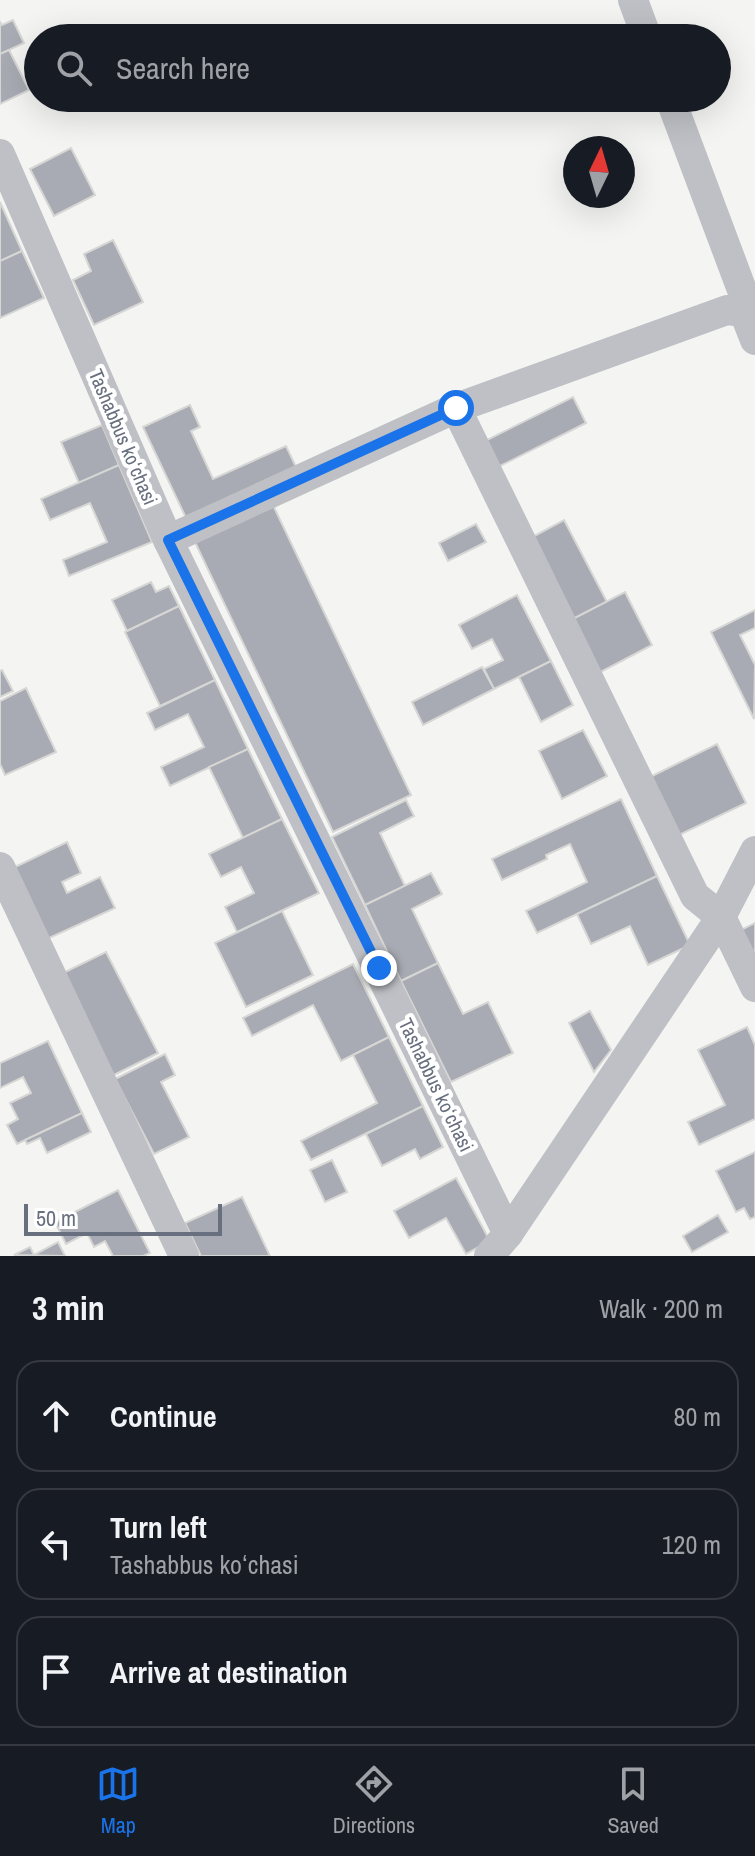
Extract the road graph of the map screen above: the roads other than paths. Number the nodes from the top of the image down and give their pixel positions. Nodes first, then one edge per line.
1 (633, 0) edge
2 (642, 24) edge
3 (675, 112) edge
4 (0, 154) edge
5 (750, 326) edge
6 (456, 408) junction
7 (168, 540) junction
8 (755, 851) edge
9 (0, 867) edge
10 (721, 917) junction
11 (755, 987) edge
12 (498, 1245) edge
13 (184, 1256) edge

1 - 2 street
3 - 5 street
4 - 7 street, Tashabbus koʻchasi
5 - 6 street
6 - 7 street
6 - 10 street
7 - 12 street, Tashabbus koʻchasi
8 - 10 street
9 - 13 street
10 - 11 street
10 - 12 street

